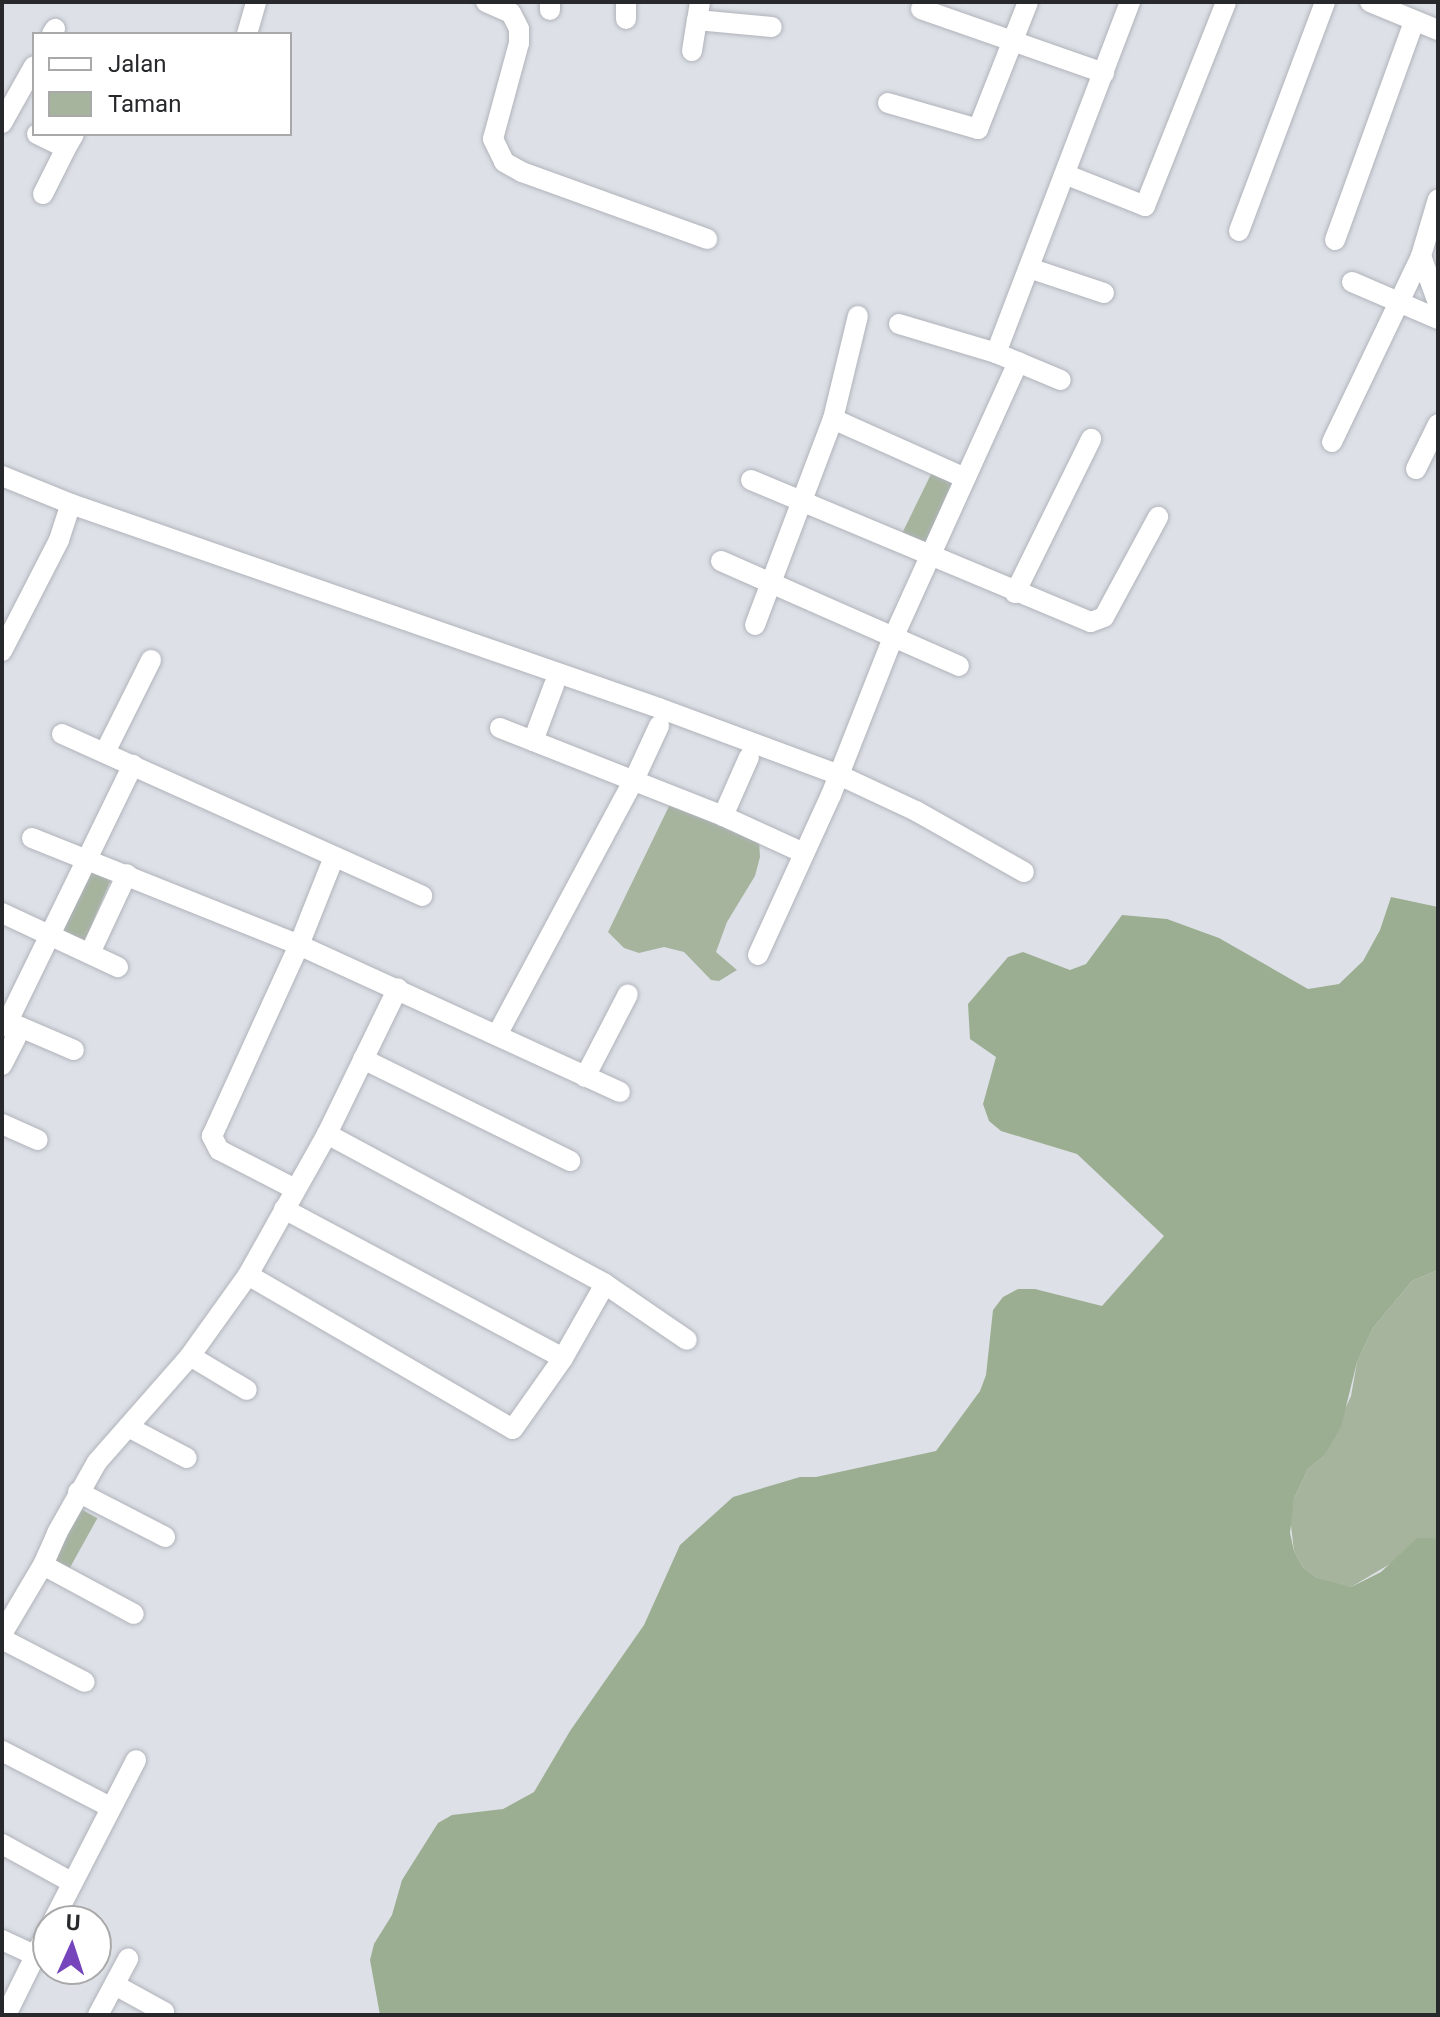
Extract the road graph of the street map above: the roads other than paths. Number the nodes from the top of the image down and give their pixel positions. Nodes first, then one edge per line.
1 (256, 2) edge
2 (486, 2) edge
3 (1028, 2) edge
4 (1130, 2) edge
5 (1226, 2) edge
6 (1325, 2) edge
7 (1370, 2) edge
8 (921, 9) dead end
9 (698, 10) edge
10 (1414, 22) junction
11 (772, 27) dead end
12 (1438, 30) edge
13 (248, 32) edge
14 (1013, 39) junction
15 (692, 51) dead end
16 (32, 69) edge
17 (1104, 73) junction
18 (888, 103) dead end
19 (3, 119) edge
20 (32, 131) edge
21 (49, 136) edge
22 (70, 141) edge
23 (1067, 175) junction
24 (43, 194) dead end
25 (1438, 199) edge
26 (1239, 231) dead end
27 (707, 239) dead end
28 (1335, 240) dead end
29 (1421, 256) junction
30 (1029, 268) junction
31 (1352, 282) dead end
32 (1104, 293) dead end
33 (1400, 301) junction
34 (1438, 303) edge
35 (858, 316) dead end
36 (1438, 319) edge
37 (899, 324) dead end
38 (996, 353) junction
39 (1018, 362) junction
40 (1061, 380) dead end
41 (833, 419) junction
42 (1438, 424) edge
43 (1091, 439) dead end
44 (1332, 442) dead end
45 (1416, 469) dead end
46 (2, 476) edge
47 (965, 478) junction
48 (751, 480) dead end
49 (801, 501) junction
50 (71, 504) junction
51 (1158, 517) dead end
52 (931, 556) junction
53 (721, 561) dead end
54 (771, 583) junction
55 (1015, 593) junction
56 (755, 625) dead end
57 (893, 638) junction
58 (2, 651) edge
59 (151, 660) dead end
60 (959, 666) dead end
61 (554, 685) dead end
62 (659, 726) dead end
63 (500, 728) dead end
64 (62, 734) dead end
65 (533, 741) junction
66 (105, 752) junction
67 (749, 757) dead end
68 (133, 765) junction
69 (839, 775) junction
70 (634, 780) junction
71 (723, 816) junction
72 (32, 838) dead end
73 (804, 853) junction
74 (334, 857) junction
75 (86, 858) junction
76 (1024, 872) dead end
77 (127, 874) junction
78 (422, 896) dead end
79 (2, 913) edge
80 (47, 935) junction
81 (299, 945) junction
82 (90, 953) junction
83 (758, 955) dead end
84 (118, 967) dead end
85 (398, 988) junction
86 (628, 994) dead end
87 (5, 1020) edge
88 (497, 1035) junction
89 (74, 1050) dead end
90 (363, 1059) junction
91 (2, 1065) edge
92 (585, 1077) junction
93 (620, 1092) dead end
94 (2, 1124) edge
95 (327, 1134) junction
96 (38, 1140) dead end
97 (570, 1161) dead end
98 (295, 1189) junction
99 (284, 1209) junction
100 (248, 1275) junction
101 (605, 1284) junction
102 (687, 1340) dead end
103 (190, 1356) junction
104 (563, 1358) junction
105 (247, 1390) dead end
106 (130, 1428) junction
107 (187, 1458) dead end
108 (78, 1492) junction
109 (165, 1537) dead end
110 (43, 1565) junction
111 (134, 1614) dead end
112 (2, 1636) edge
113 (85, 1682) dead end
114 (2, 1751) edge
115 (136, 1760) dead end
116 (110, 1807) junction
117 (2, 1844) edge
118 (71, 1882) junction
119 (60, 1905) edge
120 (2, 1940) edge
121 (32, 1954) edge
122 (128, 1959) dead end
123 (32, 1964) edge
124 (115, 1985) junction
125 (166, 2014) edge
126 (6, 2015) edge
127 (98, 2015) edge

1 - 13 street
2 - 27 street
3 - 14 street
4 - 17 street
5 - 23 street
6 - 26 street
7 - 10 street
8 - 14 street
9 - 11 street
9 - 15 street
10 - 12 street
10 - 28 street
14 - 17 street
14 - 18 street
16 - 19 street
17 - 23 street
19 - 20 street
21 - 22 street
22 - 24 street
23 - 30 street
25 - 29 street
29 - 33 street
29 - 34 street
30 - 32 street
30 - 38 street
31 - 33 street
33 - 36 street
33 - 44 street
35 - 41 street
37 - 38 street
38 - 39 street
39 - 40 street
39 - 47 street
41 - 47 street
41 - 49 street
42 - 45 street
43 - 55 street
46 - 50 street
47 - 52 street
48 - 49 street
49 - 52 street
49 - 54 street
50 - 58 street
50 - 69 street
51 - 55 street
52 - 55 street
52 - 57 street
53 - 54 street
54 - 56 street
54 - 57 street
57 - 60 street
57 - 69 street
59 - 66 street
61 - 65 street
62 - 70 street
63 - 65 street
64 - 66 street
65 - 70 street
66 - 68 street
67 - 71 street
68 - 74 street
68 - 75 street
69 - 73 street
69 - 76 street
70 - 71 street
70 - 88 street
71 - 73 street
72 - 75 street
73 - 83 street
74 - 78 street
74 - 81 street
75 - 77 street
75 - 80 street
77 - 81 street
77 - 82 street
79 - 80 street
80 - 82 street
80 - 87 street
81 - 85 street
81 - 98 street
82 - 84 street
85 - 88 street
85 - 90 street
86 - 92 street
87 - 89 street
87 - 91 street
88 - 92 street
90 - 95 street
90 - 97 street
92 - 93 street
94 - 96 street
95 - 98 street
95 - 101 street
98 - 99 street
99 - 100 street
99 - 104 street
100 - 103 street
100 - 104 street
101 - 102 street
101 - 104 street
103 - 105 street
103 - 106 street
106 - 107 street
106 - 108 street
108 - 109 street
108 - 110 street
110 - 111 street
110 - 112 street
112 - 113 street
114 - 116 street
115 - 116 street
116 - 118 street
117 - 118 street
118 - 119 street
120 - 121 street
122 - 124 street
123 - 126 street
124 - 125 street
124 - 127 street

